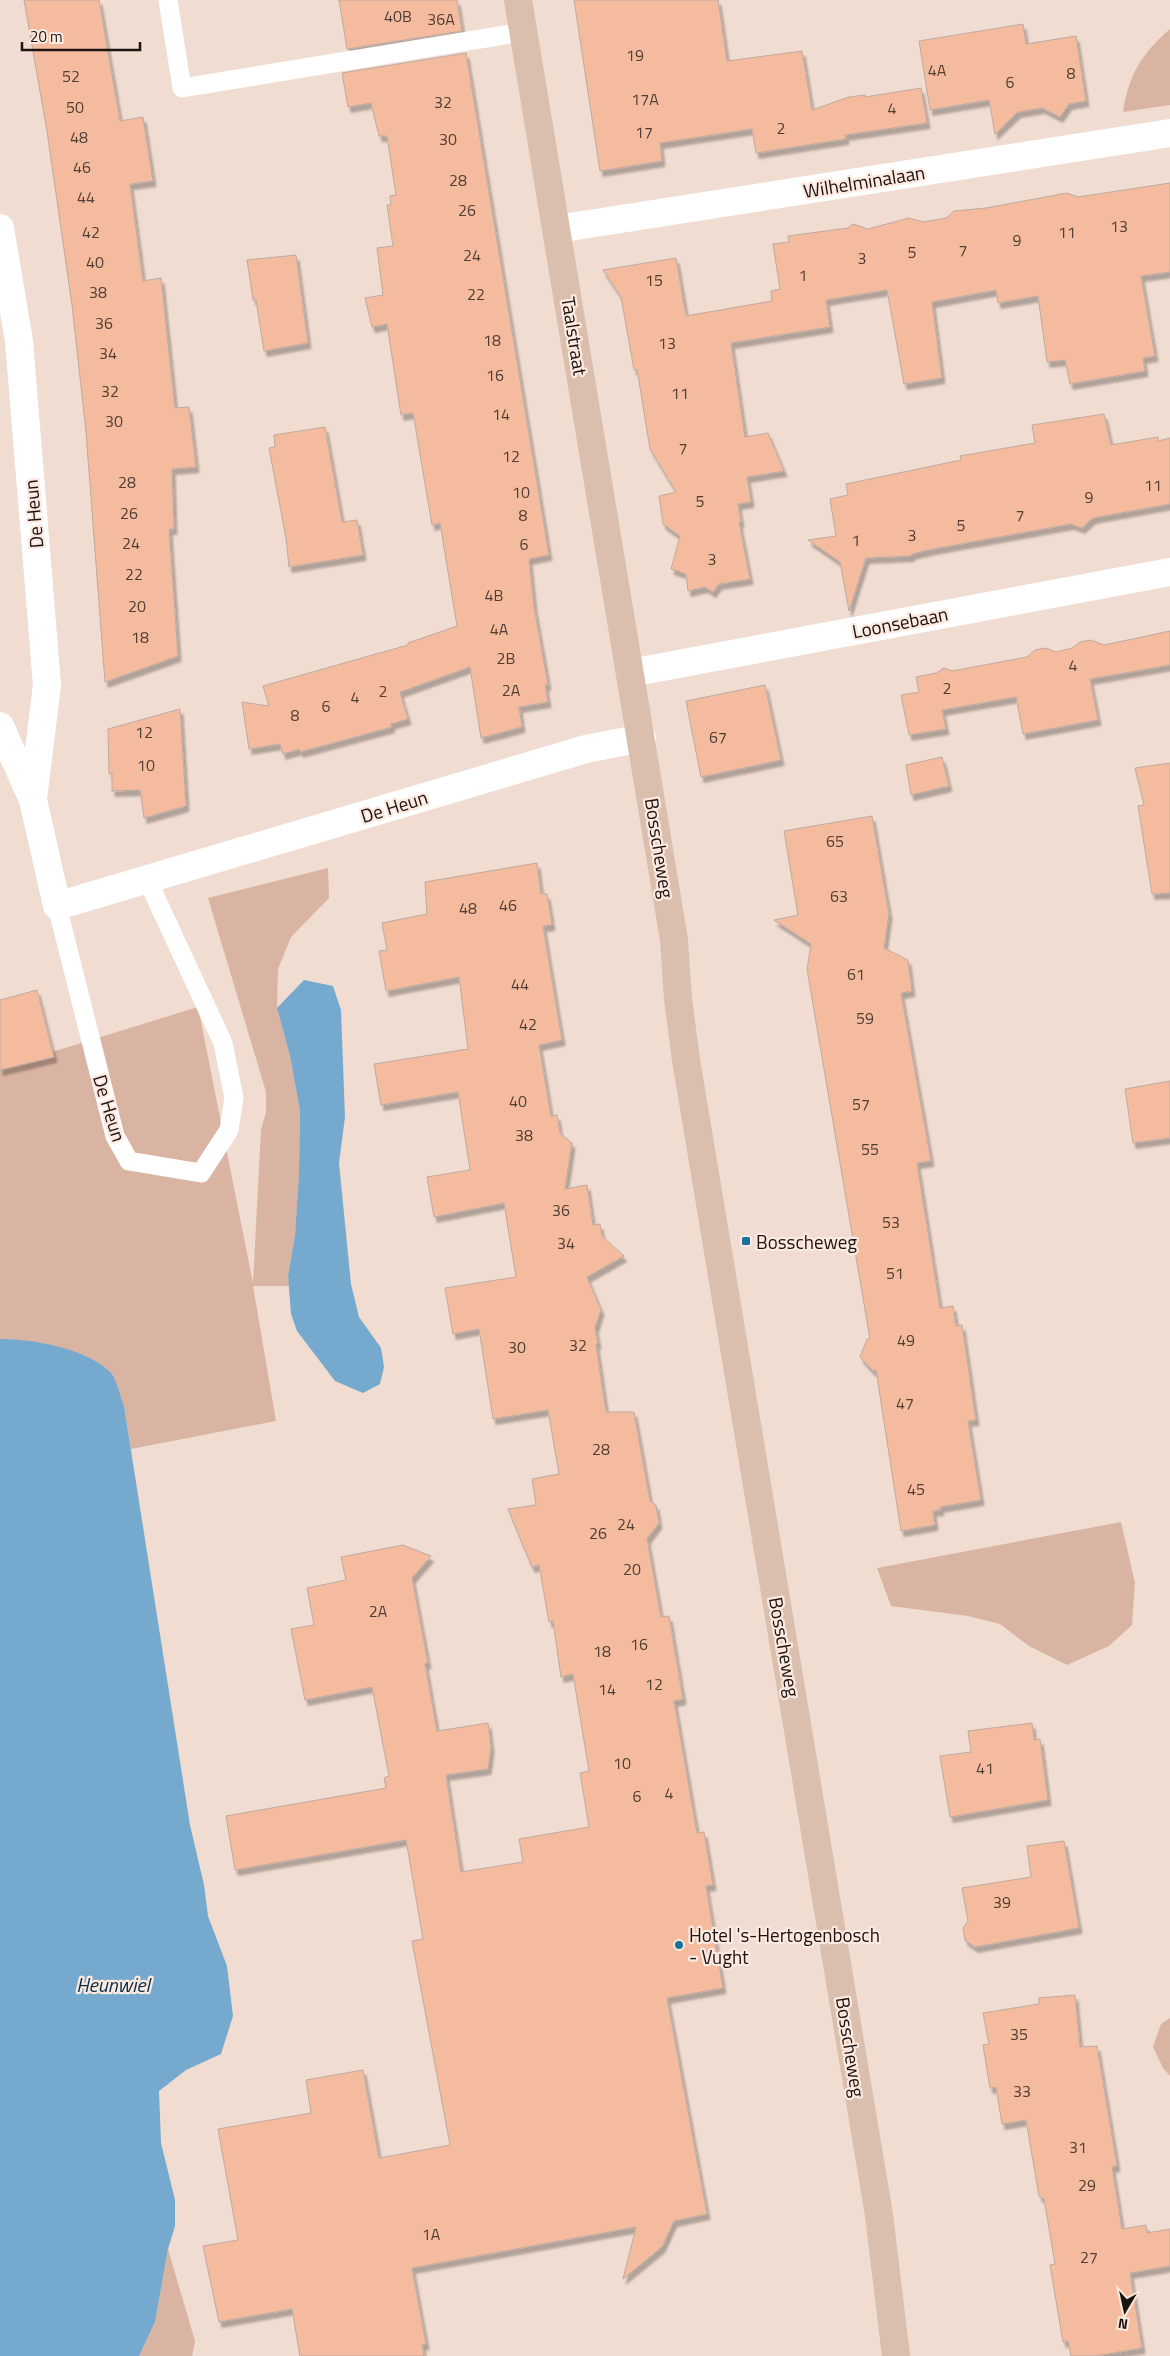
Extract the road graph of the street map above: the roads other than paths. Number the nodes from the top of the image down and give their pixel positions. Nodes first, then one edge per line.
1 (168, 0) edge
2 (518, 0) edge
3 (523, 32) junction
4 (1170, 133) edge
5 (0, 228) edge
6 (558, 229) junction
7 (1170, 572) edge
8 (630, 673) junction
9 (0, 726) edge
10 (642, 738) junction
11 (33, 800) junction
12 (147, 880) junction
13 (57, 906) junction
14 (896, 2356) edge

1 - 3 lane
2 - 3 main road, Taalstraat
3 - 6 main road, Taalstraat
4 - 6 street, Wilhelminalaan
5 - 11 street, De Heun
6 - 8 main road, Taalstraat
7 - 8 street, Loonsebaan
8 - 10 main road, Bosscheweg
9 - 11 street, De Heun
10 - 12 street, De Heun
10 - 14 main road, Bosscheweg
11 - 13 street, De Heun
12 - 13 street, De Heun
12 - 13 lane, De Heun

